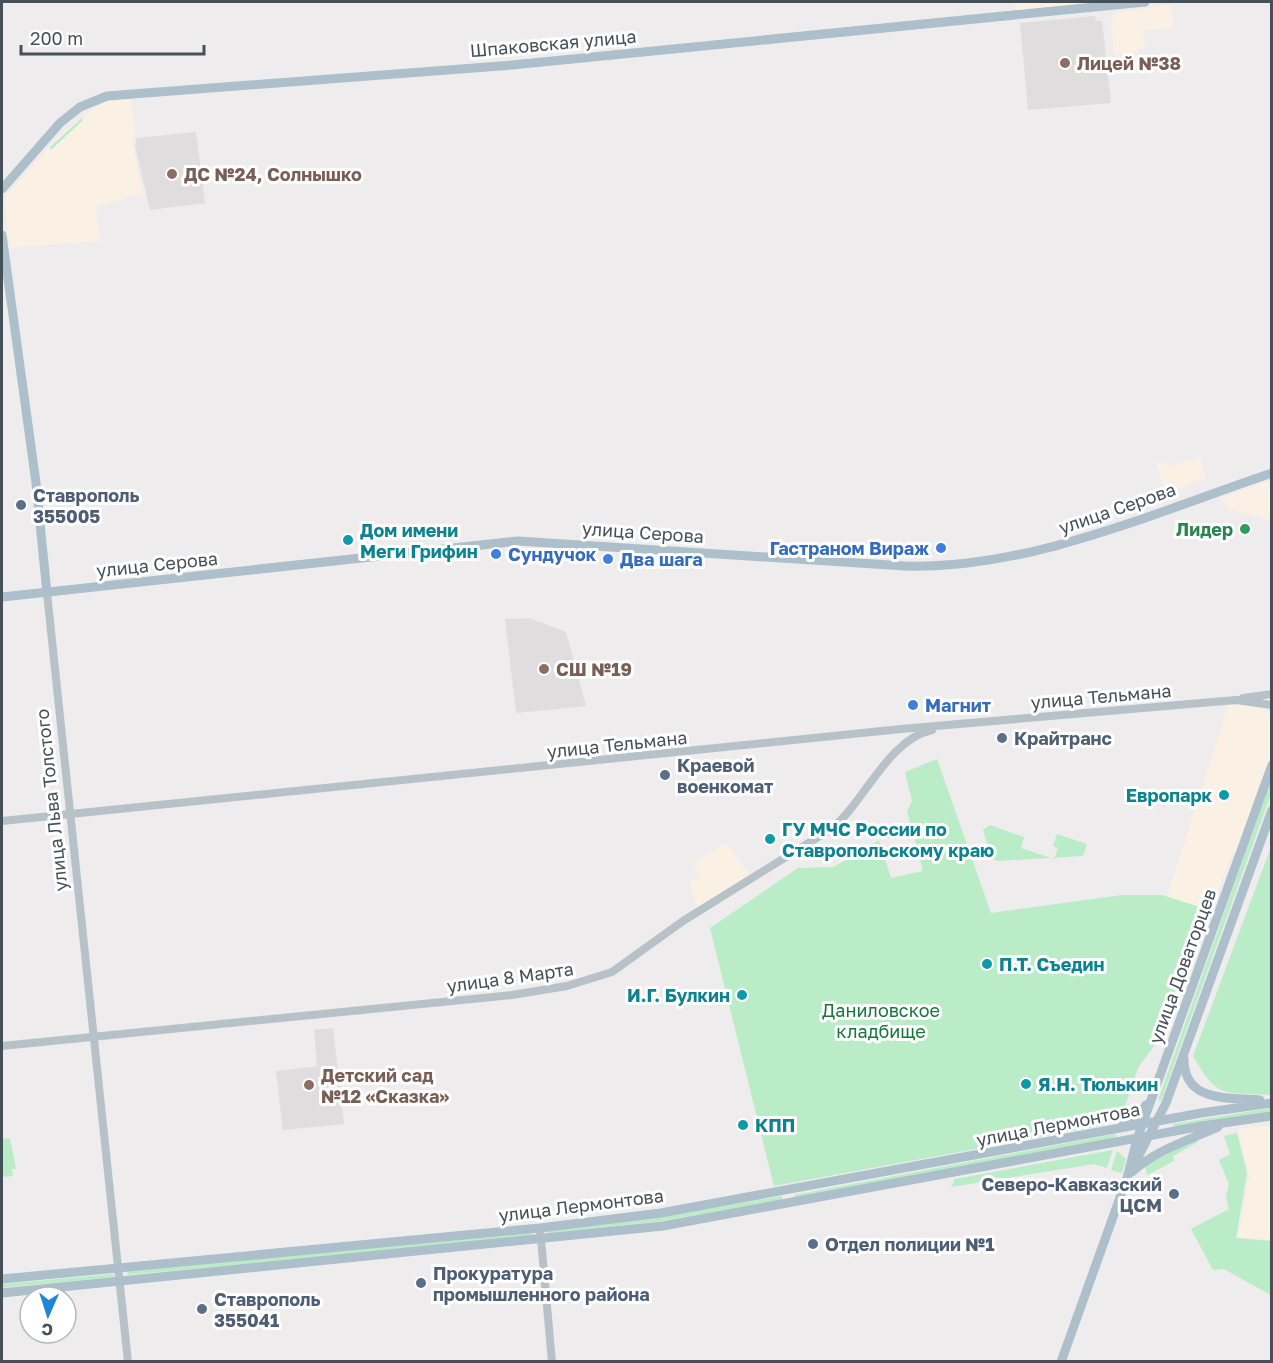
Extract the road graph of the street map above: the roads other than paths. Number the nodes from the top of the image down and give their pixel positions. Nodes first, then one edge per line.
1 (1145, 2) edge
2 (2, 189) edge
3 (2, 235) edge
4 (1272, 473) edge
5 (47, 593) junction
6 (2, 597) edge
7 (1269, 693) edge
8 (1236, 700) junction
9 (1253, 701) junction
10 (1272, 705) edge
11 (1272, 710) edge
12 (972, 724) junction
13 (1272, 765) edge
14 (1272, 810) edge
15 (69, 815) junction
16 (2, 821) edge
17 (94, 1037) junction
18 (2, 1046) edge
19 (1186, 1048) junction
20 (1154, 1093) junction
21 (1272, 1102) edge
22 (1272, 1116) edge
23 (1231, 1121) junction
24 (1158, 1122) junction
25 (1142, 1125) junction
26 (1179, 1131) junction
27 (1103, 1132) junction
28 (1151, 1136) junction
29 (1137, 1139) junction
30 (1102, 1145) junction
31 (1130, 1166) junction
32 (1127, 1178) junction
33 (540, 1227) junction
34 (541, 1240) junction
35 (120, 1268) junction
36 (2, 1279) edge
37 (121, 1281) junction
38 (2, 1293) edge
39 (128, 1362) edge
40 (552, 1362) edge
41 (1061, 1362) edge

1 - 2 main road, Шпаковская улица
3 - 5 main road, улица Льва Толстого
4 - 5 main road, улица Серова
5 - 6 main road, улица Серова
5 - 15 street, улица Льва Толстого
7 - 8 street, улица Тельмана
8 - 9 street, улица Тельмана
8 - 12 street, улица Тельмана
9 - 10 street, улица Тельмана
9 - 11 street, улица Тельмана
12 - 15 street, улица Тельмана
12 - 17 street, улица 8 Марта
13 - 20 main road, улица Доваторцев
14 - 19 main road, улица Доваторцев
15 - 16 street, улица Тельмана
15 - 17 street, улица Льва Толстого
17 - 18 street, улица 8 Марта
17 - 35 street, улица Льва Толстого
19 - 21 main road
19 - 24 main road, улица Доваторцев
20 - 24 main road
20 - 25 main road, улица Доваторцев
20 - 27 main road
21 - 24 main road, улица Лермонтова
22 - 23 main road
23 - 26 main road, улица Лермонтова
23 - 32 main road
24 - 25 main road, улица Лермонтова
24 - 26 main road
24 - 28 main road, улица Доваторцев
25 - 27 main road, улица Лермонтова
25 - 29 main road, улица Доваторцев
26 - 28 main road, улица Лермонтова
27 - 33 main road, улица Лермонтова
28 - 29 main road, улица Лермонтова
28 - 32 main road, улица Доваторцев
29 - 30 main road, улица Лермонтова
29 - 31 main road, улица Доваторцев
30 - 31 main road
30 - 34 main road, улица Лермонтова
31 - 32 main road, улица Доваторцев
32 - 41 main road, улица Доваторцев
33 - 34 street
33 - 35 main road, улица Лермонтова
34 - 37 main road, улица Лермонтова
34 - 40 street
35 - 36 main road, улица Лермонтова
35 - 37 street, улица Льва Толстого
37 - 38 main road, улица Лермонтова
37 - 39 street, улица Льва Толстого

